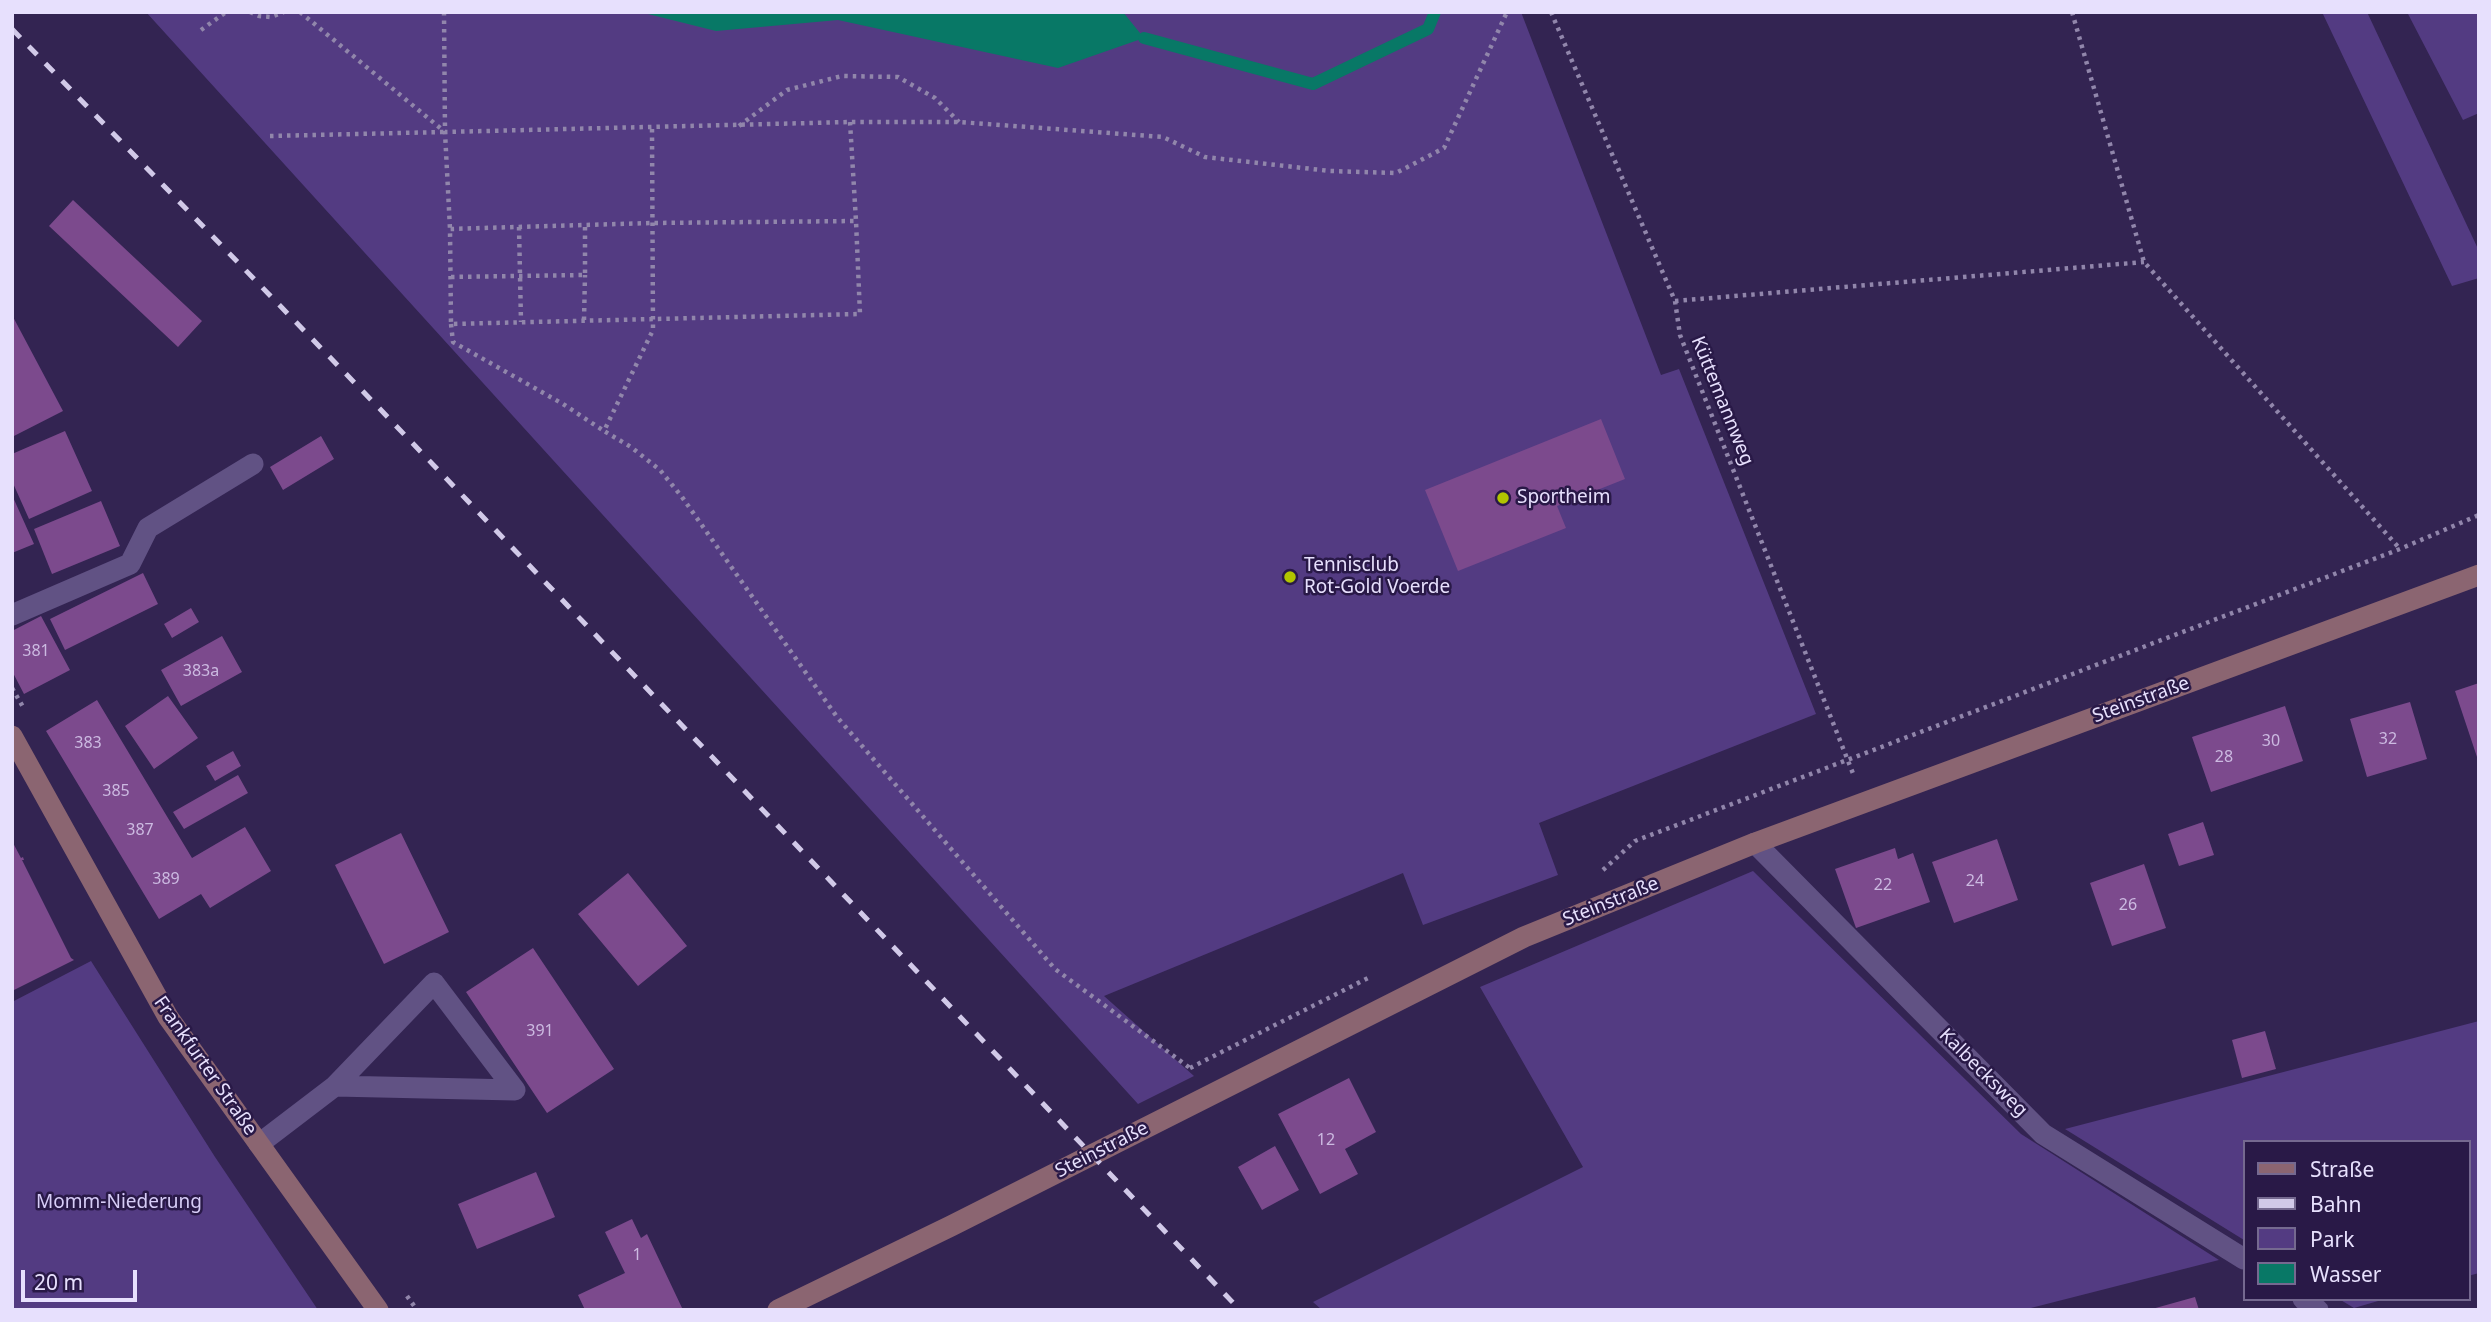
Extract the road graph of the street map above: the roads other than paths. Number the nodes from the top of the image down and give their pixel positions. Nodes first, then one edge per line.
1 (253, 464) dead end
2 (2479, 575) edge
3 (12, 615) edge
4 (12, 736) edge
5 (1755, 843) junction
6 (335, 1086) junction
7 (259, 1144) junction
8 (2242, 1258) edge
9 (378, 1310) edge
10 (778, 1310) edge

1 - 3 street
2 - 5 street, Steinstraße
4 - 7 street, Frankfurter Straße
5 - 8 street, Kalbecksweg
5 - 10 street, Steinstraße
6 - 6 street
6 - 7 street
7 - 9 street, Frankfurter Straße

